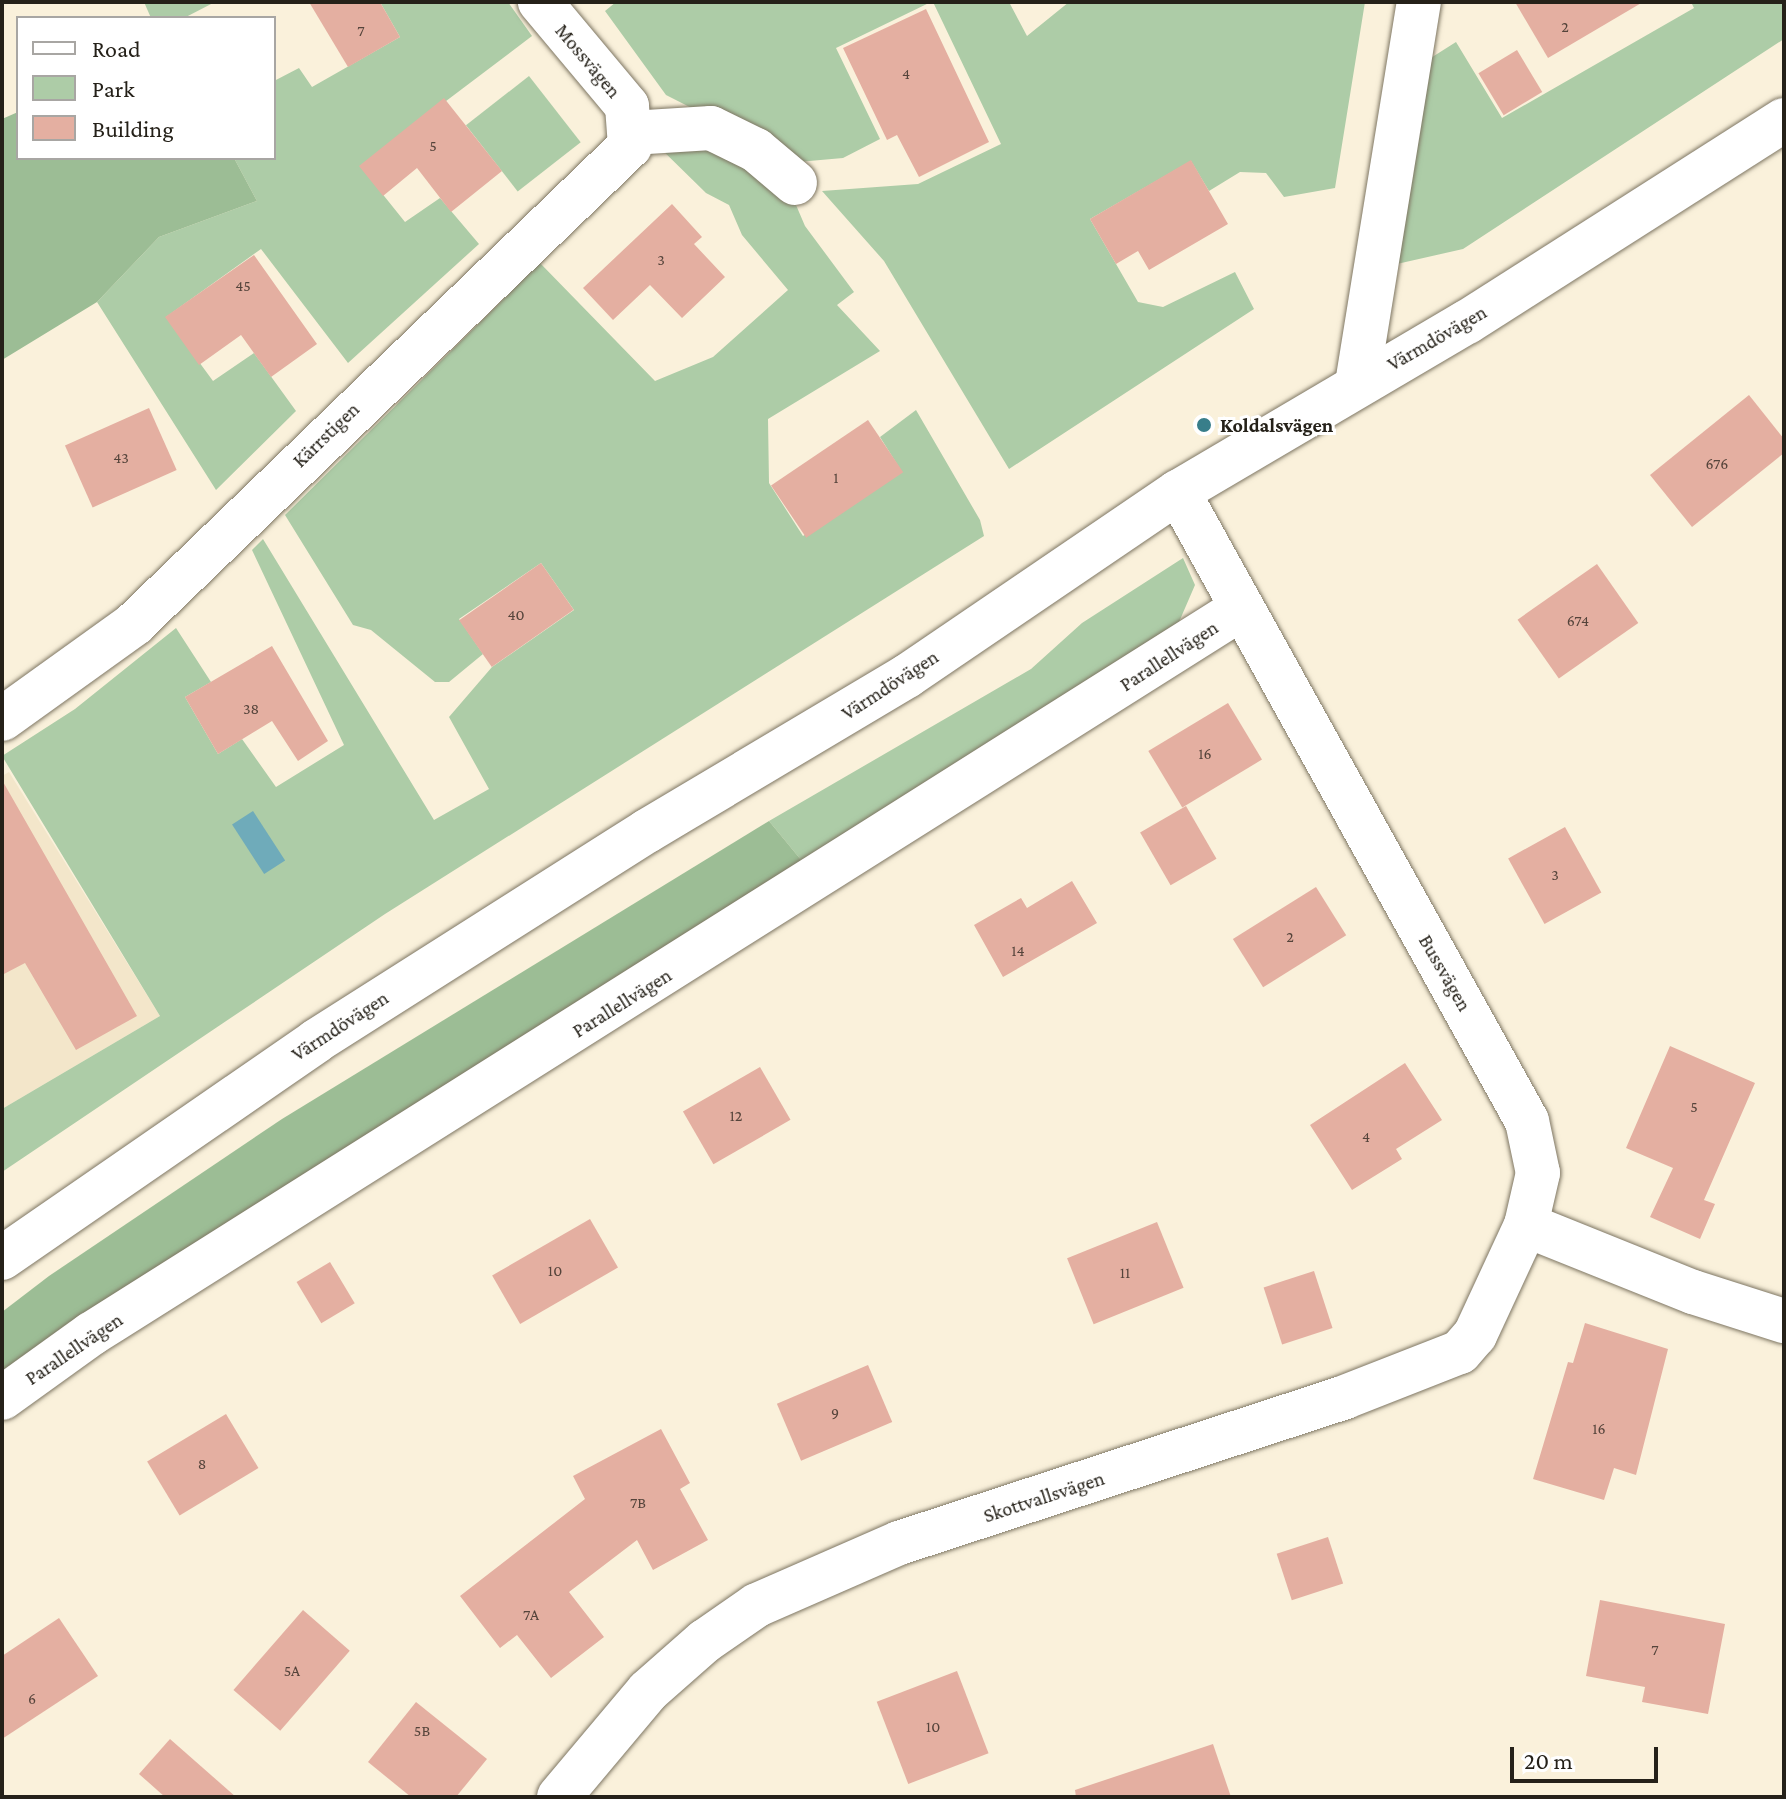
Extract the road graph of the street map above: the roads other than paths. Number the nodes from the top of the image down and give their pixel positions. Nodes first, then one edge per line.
1 (540, 2) edge
2 (1419, 2) edge
3 (1784, 120) edge
4 (631, 133) junction
5 (795, 183) dead end
6 (1357, 384) junction
7 (1178, 492) junction
8 (1242, 608) junction
9 (2, 719) edge
10 (1526, 1225) junction
11 (2, 1258) edge
12 (1784, 1321) edge
13 (2, 1398) edge
14 (559, 1797) edge

1 - 4 street, Mossvägen
2 - 6 street
3 - 6 street, Värmdövägen
4 - 5 street
4 - 9 street, Kärrstigen
6 - 7 street, Värmdövägen
7 - 8 street, Bussvägen
7 - 11 street, Värmdövägen
8 - 10 street, Bussvägen
8 - 13 street, Parallellvägen
10 - 12 street
10 - 14 street, Skottvallsvägen

